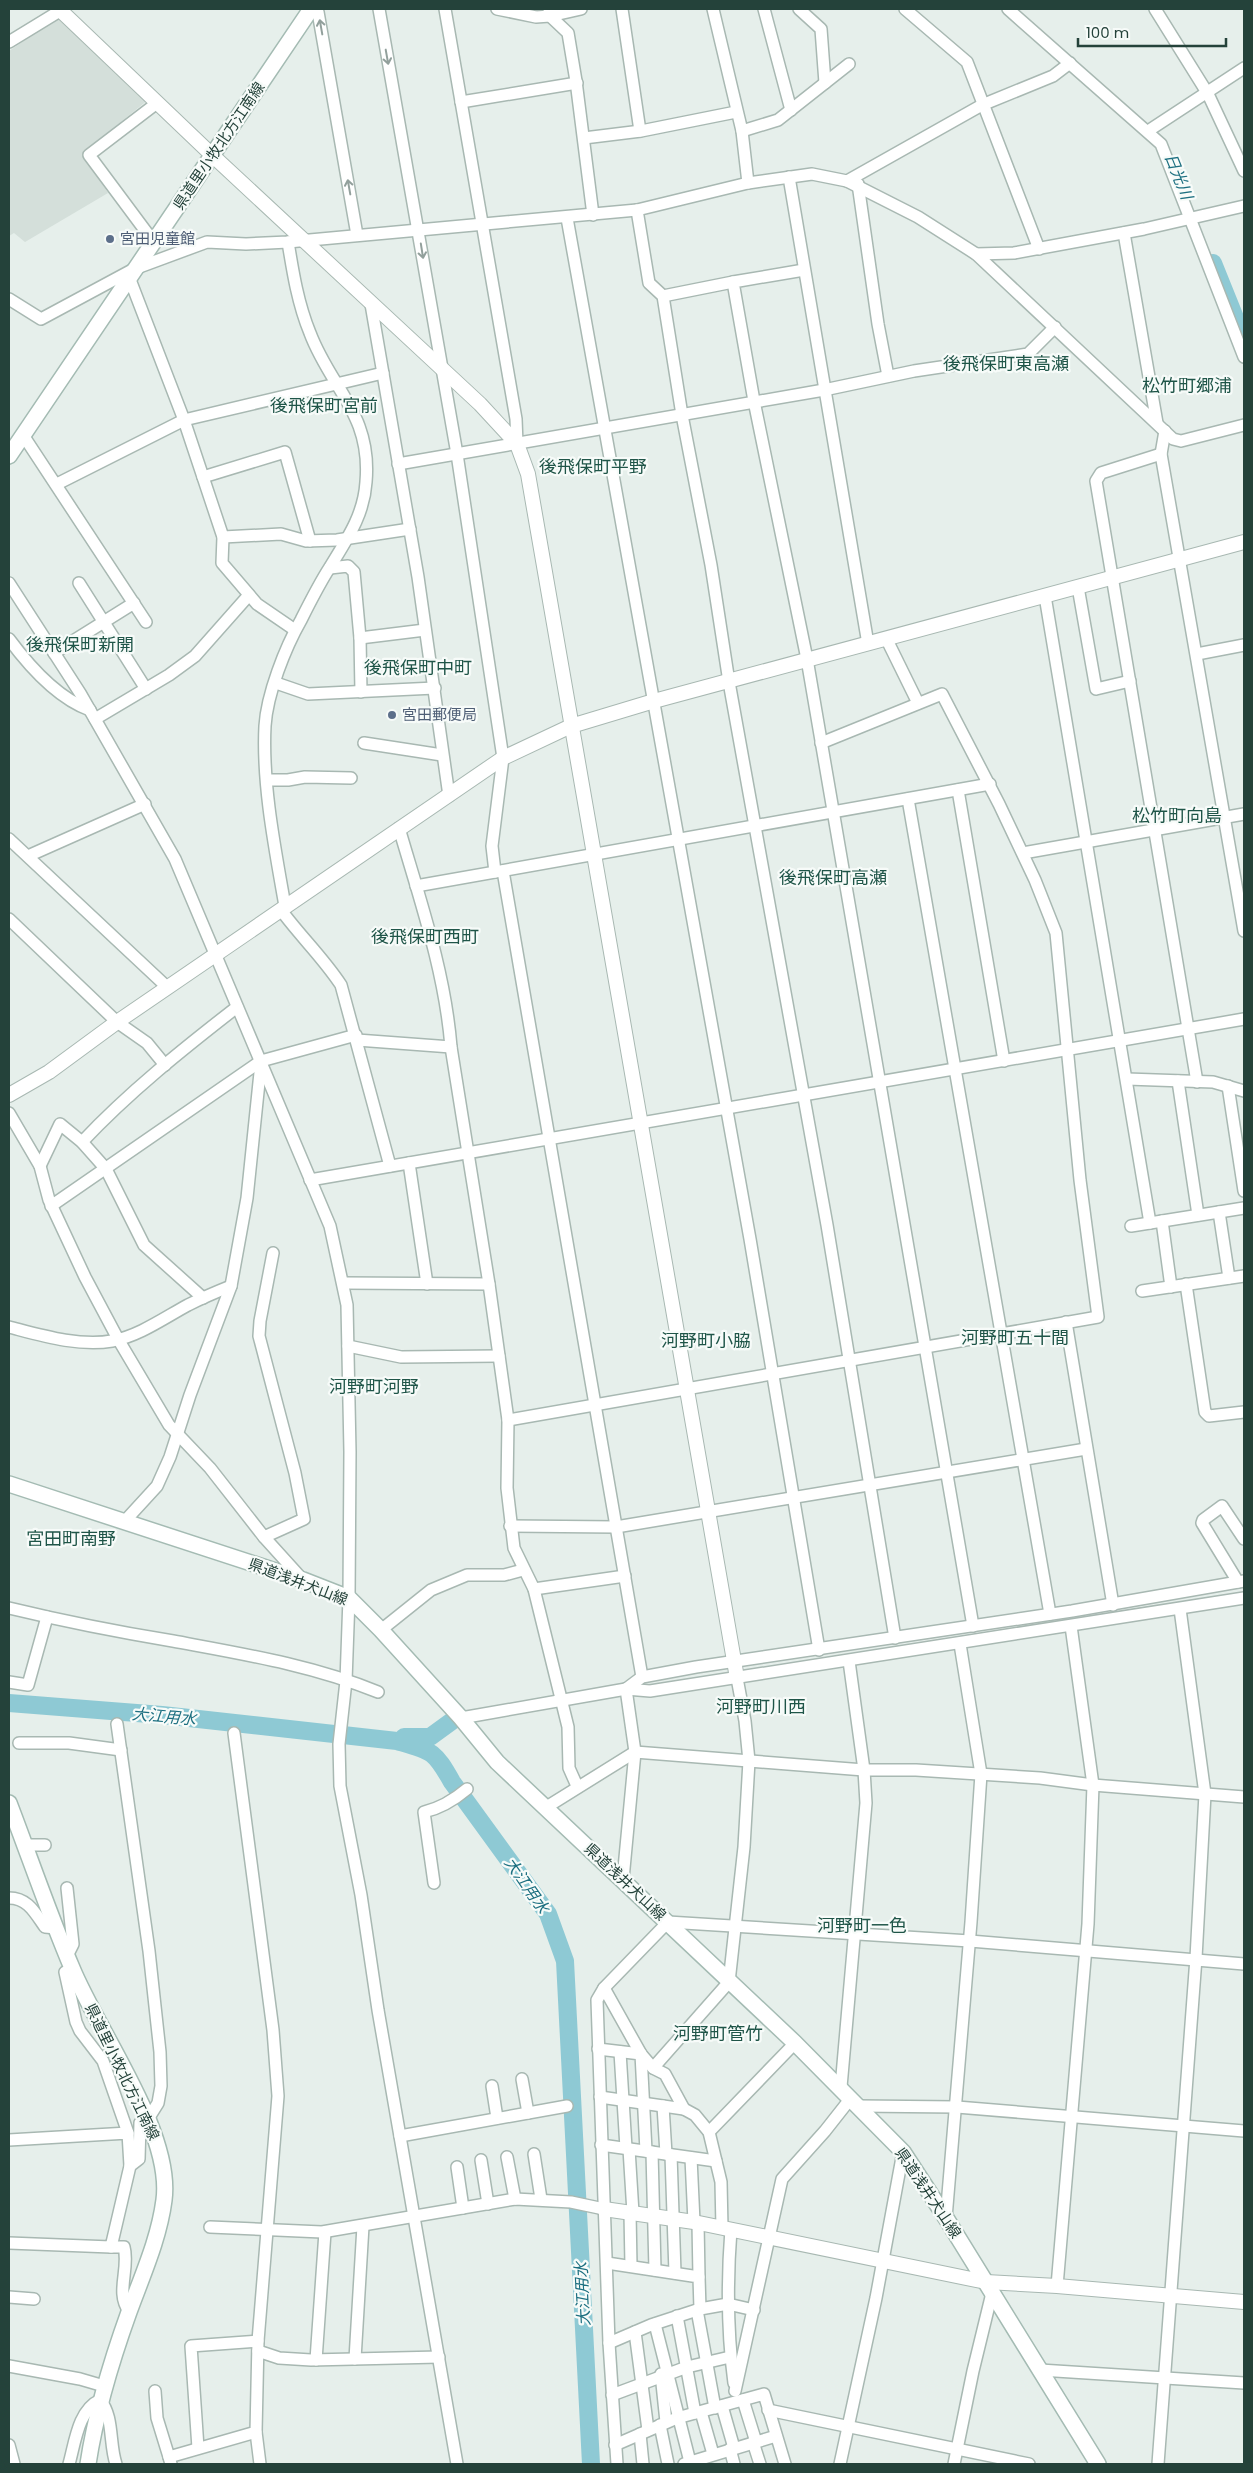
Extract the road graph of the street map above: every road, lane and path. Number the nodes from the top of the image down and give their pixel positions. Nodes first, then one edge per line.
1 (312, 9) edge
2 (379, 9) edge
3 (445, 9) edge
4 (497, 9) edge
5 (581, 9) edge
6 (622, 9) edge
7 (713, 9) edge
8 (764, 9) edge
9 (798, 9) edge
10 (904, 9) edge
11 (1008, 9) edge
12 (1154, 9) edge
13 (61, 10) edge
14 (550, 13) edge
15 (9, 42) edge
16 (1070, 63) junction
17 (848, 64) dead end
18 (1244, 68) edge
19 (577, 83) junction
20 (825, 83) junction
21 (1208, 94) junction
22 (461, 102) junction
23 (157, 103) junction
24 (982, 105) junction
25 (791, 110) junction
26 (736, 112) junction
27 (1150, 129) junction
28 (640, 131) junction
29 (742, 131) junction
30 (584, 138) junction
31 (212, 155) junction
32 (1244, 172) edge
33 (789, 177) junction
34 (847, 180) junction
35 (748, 183) junction
36 (858, 184) junction
37 (1244, 206) edge
38 (636, 210) junction
39 (593, 215) junction
40 (1194, 217) junction
41 (567, 218) junction
42 (483, 225) junction
43 (418, 231) junction
44 (1124, 233) junction
45 (357, 235) junction
46 (305, 239) junction
47 (153, 241) junction
48 (288, 242) junction
49 (1039, 249) junction
50 (976, 254) junction
51 (804, 270) junction
52 (132, 273) junction
53 (733, 282) junction
54 (663, 296) junction
55 (9, 299) edge
56 (371, 304) junction
57 (1055, 327) junction
58 (1244, 357) edge
59 (442, 368) junction
60 (383, 373) junction
61 (888, 376) junction
62 (337, 383) junction
63 (824, 390) junction
64 (754, 401) junction
65 (682, 415) junction
66 (184, 420) junction
67 (1244, 425) edge
68 (1161, 427) junction
69 (604, 428) junction
70 (23, 435) junction
71 (517, 444) junction
72 (457, 454) junction
73 (1161, 454) junction
74 (9, 456) edge
75 (398, 464) junction
76 (203, 477) junction
77 (57, 484) junction
78 (410, 529) junction
79 (223, 537) junction
80 (349, 538) junction
81 (310, 541) junction
82 (1244, 543) edge
83 (1180, 559) junction
84 (330, 568) junction
85 (1112, 578) junction
86 (9, 583) edge
87 (79, 583) dead end
88 (1078, 587) junction
89 (249, 595) junction
90 (1045, 596) junction
91 (134, 603) junction
92 (104, 622) junction
93 (146, 622) dead end
94 (296, 630) junction
95 (425, 630) junction
96 (360, 638) junction
97 (886, 638) junction
98 (9, 639) edge
99 (868, 644) junction
100 (1244, 646) edge
101 (54, 653) junction
102 (1197, 654) junction
103 (807, 660) junction
104 (729, 682) junction
105 (1130, 682) junction
106 (276, 683) junction
107 (435, 688) junction
108 (146, 689) junction
109 (362, 692) junction
110 (654, 701) junction
111 (918, 703) junction
112 (93, 715) junction
113 (571, 726) junction
114 (364, 743) dead end
115 (821, 744) junction
116 (442, 755) junction
117 (503, 758) junction
118 (351, 778) dead end
119 (267, 780) junction
120 (990, 784) junction
121 (958, 790) junction
122 (448, 796) junction
123 (908, 799) junction
124 (145, 804) junction
125 (833, 812) junction
126 (1244, 814) edge
127 (1225, 818) junction
128 (755, 826) junction
129 (399, 828) junction
130 (1156, 830) junction
131 (9, 839) edge
132 (678, 840) junction
133 (1085, 843) junction
134 (1023, 853) junction
135 (594, 855) junction
136 (28, 856) junction
137 (499, 872) junction
138 (416, 886) junction
139 (284, 907) junction
140 (9, 919) edge
141 (1244, 931) edge
142 (214, 955) junction
143 (167, 987) junction
144 (237, 1007) junction
145 (1244, 1019) edge
146 (117, 1022) junction
147 (1190, 1029) junction
148 (357, 1037) junction
149 (1120, 1041) junction
150 (451, 1047) junction
151 (1067, 1050) junction
152 (261, 1061) junction
153 (1004, 1061) junction
154 (165, 1065) junction
155 (956, 1069) junction
156 (1127, 1079) junction
157 (1178, 1080) junction
158 (880, 1082) junction
159 (1197, 1082) junction
160 (1228, 1086) junction
161 (1244, 1091) edge
162 (9, 1095) edge
163 (803, 1095) junction
164 (725, 1109) junction
165 (9, 1113) edge
166 (640, 1123) junction
167 (549, 1139) junction
168 (82, 1142) junction
169 (467, 1153) junction
170 (409, 1163) junction
171 (40, 1166) junction
172 (390, 1166) junction
173 (106, 1169) junction
174 (310, 1180) junction
175 (1244, 1190) edge
176 (51, 1206) junction
177 (1244, 1208) edge
178 (1219, 1212) junction
179 (1198, 1215) junction
180 (1156, 1222) junction
181 (1131, 1226) dead end
182 (273, 1253) dead end
183 (1244, 1276) edge
184 (1229, 1278) junction
185 (344, 1284) junction
186 (427, 1284) junction
187 (489, 1284) junction
188 (1186, 1284) junction
189 (230, 1286) junction
190 (1171, 1287) junction
191 (1142, 1291) dead end
192 (203, 1298) junction
193 (1066, 1322) junction
194 (9, 1327) edge
195 (1002, 1334) junction
196 (118, 1339) junction
197 (348, 1346) junction
198 (926, 1347) junction
199 (499, 1356) junction
200 (849, 1361) junction
201 (773, 1374) junction
202 (687, 1389) junction
203 (595, 1405) junction
204 (1244, 1412) edge
205 (508, 1420) junction
206 (177, 1435) junction
207 (1086, 1449) junction
208 (1024, 1460) junction
209 (946, 1473) junction
210 (9, 1484) edge
211 (870, 1486) junction
212 (794, 1498) junction
213 (708, 1511) junction
214 (124, 1522) junction
215 (510, 1526) junction
216 (616, 1527) junction
217 (264, 1537) junction
218 (1244, 1539) edge
219 (523, 1570) junction
220 (625, 1576) junction
221 (303, 1580) junction
222 (1241, 1582) edge
223 (534, 1589) junction
224 (349, 1598) junction
225 (1244, 1598) edge
226 (1113, 1605) junction
227 (9, 1608) edge
228 (1180, 1609) junction
229 (1050, 1614) junction
230 (47, 1617) junction
231 (973, 1626) junction
232 (1071, 1626) junction
233 (381, 1630) junction
234 (895, 1638) junction
235 (960, 1644) junction
236 (819, 1650) junction
237 (849, 1661) junction
238 (734, 1662) junction
239 (642, 1677) junction
240 (737, 1678) junction
241 (346, 1681) junction
242 (9, 1682) edge
243 (626, 1689) junction
244 (378, 1692) dead end
245 (561, 1700) junction
246 (461, 1718) junction
247 (117, 1724) dead end
248 (234, 1734) dead end
249 (19, 1743) dead end
250 (121, 1750) junction
251 (635, 1752) junction
252 (749, 1761) junction
253 (864, 1770) junction
254 (981, 1774) junction
255 (1093, 1785) junction
256 (577, 1786) junction
257 (462, 1793) dead end
258 (1204, 1794) junction
259 (1244, 1797) edge
260 (9, 1802) edge
261 (544, 1808) junction
262 (25, 1845) junction
263 (45, 1845) dead end
264 (623, 1879) junction
265 (434, 1883) dead end
266 (67, 1888) dead end
267 (9, 1898) edge
268 (668, 1922) junction
269 (734, 1926) junction
270 (56, 1928) junction
271 (853, 1934) junction
272 (970, 1942) junction
273 (1086, 1950) junction
274 (1196, 1958) junction
275 (70, 1963) junction
276 (1244, 1964) edge
277 (729, 1982) junction
278 (604, 1988) junction
279 (795, 2042) junction
280 (598, 2049) junction
281 (620, 2052) junction
282 (641, 2054) junction
283 (653, 2068) junction
284 (522, 2079) dead end
285 (492, 2086) dead end
286 (600, 2097) junction
287 (850, 2097) junction
288 (623, 2100) junction
289 (643, 2103) junction
290 (567, 2106) dead end
291 (663, 2106) junction
292 (957, 2107) junction
293 (684, 2109) junction
294 (528, 2113) junction
295 (1071, 2117) junction
296 (497, 2118) junction
297 (148, 2119) junction
298 (1184, 2125) junction
299 (1244, 2131) edge
300 (708, 2132) junction
301 (128, 2133) junction
302 (400, 2136) junction
303 (9, 2140) edge
304 (601, 2145) junction
305 (627, 2148) junction
306 (649, 2152) junction
307 (903, 2152) junction
308 (534, 2154) dead end
309 (668, 2154) junction
310 (508, 2157) dead end
311 (691, 2158) junction
312 (481, 2160) dead end
313 (716, 2161) junction
314 (130, 2166) junction
315 (457, 2167) dead end
316 (515, 2199) junction
317 (541, 2199) junction
318 (488, 2204) junction
319 (463, 2208) junction
320 (604, 2209) junction
321 (631, 2213) junction
322 (654, 2216) junction
323 (414, 2217) junction
324 (946, 2218) junction
325 (673, 2219) junction
326 (696, 2222) junction
327 (363, 2226) junction
328 (210, 2227) dead end
329 (726, 2228) junction
330 (268, 2229) junction
331 (326, 2232) junction
332 (770, 2237) junction
333 (9, 2243) edge
334 (111, 2247) junction
335 (883, 2262) junction
336 (607, 2263) junction
337 (631, 2266) junction
338 (655, 2270) junction
339 (675, 2273) junction
340 (699, 2277) junction
341 (1057, 2286) junction
342 (989, 2288) junction
343 (1170, 2296) junction
344 (9, 2297) edge
345 (34, 2299) dead end
346 (1244, 2302) edge
347 (728, 2304) junction
348 (699, 2309) junction
349 (754, 2310) junction
350 (129, 2311) junction
351 (677, 2316) junction
352 (655, 2324) junction
353 (635, 2332) junction
354 (610, 2343) junction
355 (258, 2346) junction
356 (439, 2357) junction
357 (730, 2357) junction
358 (355, 2359) junction
359 (316, 2360) junction
360 (707, 2362) junction
361 (9, 2366) edge
362 (687, 2367) junction
363 (1040, 2370) junction
364 (664, 2375) junction
365 (1164, 2378) junction
366 (642, 2383) junction
367 (1244, 2384) edge
368 (155, 2391) dead end
369 (102, 2393) junction
370 (612, 2396) junction
371 (738, 2398) junction
372 (719, 2407) junction
373 (768, 2410) junction
374 (698, 2413) junction
375 (677, 2418) junction
376 (663, 2424) junction
377 (847, 2427) junction
378 (256, 2432) junction
379 (644, 2432) junction
380 (776, 2436) junction
381 (755, 2442) junction
382 (9, 2445) edge
383 (615, 2445) junction
384 (198, 2448) junction
385 (957, 2448) junction
386 (732, 2449) junction
387 (711, 2458) edge
388 (170, 2461) edge
389 (114, 2463) edge
390 (14, 2464) edge
391 (69, 2464) edge
392 (88, 2464) edge
393 (260, 2464) edge
394 (457, 2464) edge
395 (617, 2464) edge
396 (643, 2464) edge
397 (668, 2464) edge
398 (686, 2464) edge
399 (734, 2464) edge
400 (760, 2464) edge
401 (785, 2464) edge
402 (840, 2464) edge
403 (954, 2464) edge
404 (1029, 2464) edge
405 (1098, 2464) edge
406 (1158, 2464) edge

1 - 31 main road, 県道里小牧北方江南線
45 -> 1 street
2 -> 43 street
3 - 22 street
4 - 14 street
5 - 14 street
6 - 28 street
7 - 26 street
8 - 25 street
9 - 20 street
10 - 24 street
11 - 16 street
12 - 21 street
13 - 15 street
13 - 23 street
14 - 19 street
16 - 24 street
16 - 27 street
17 - 20 street
18 - 21 street
19 - 22 street
19 - 30 street
20 - 25 street
21 - 27 street
21 - 32 street
22 - 42 street
23 - 31 street
23 - 47 street
24 - 34 street
24 - 49 street
25 - 29 street
26 - 28 street
26 - 29 street
27 - 40 street
28 - 30 street
29 - 35 street
30 - 39 street
31 - 46 street
31 - 47 main road, 県道里小牧北方江南線
33 - 34 street
33 - 35 street
33 - 51 street
34 - 36 street
35 - 38 street
36 - 50 street
36 - 61 street
37 - 40 street
38 - 39 street
38 - 54 street
39 - 41 street
40 - 44 street
40 - 58 street
41 - 42 street
41 - 69 street
42 - 43 street
42 - 71 street
43 - 45 street
43 -> 59 street
44 - 49 street
44 - 68 street
45 - 46 street
46 - 48 street
46 - 56 street
47 - 52 main road, 県道里小牧北方江南線
48 - 52 street
48 - 62 street
49 - 50 street
50 - 57 street
51 - 53 street
51 - 63 street
52 - 55 street
52 - 66 street
52 - 70 main road, 県道里小牧北方江南線
53 - 54 street
53 - 64 street
54 - 65 street
56 - 59 street
56 - 60 street
57 - 61 street
57 - 68 street
59 - 71 street
59 - 72 street
60 - 62 street
60 - 75 street
61 - 63 street
62 - 66 street
62 - 80 street
63 - 64 street
63 - 99 street
64 - 65 street
64 - 103 street
65 - 69 street
65 - 104 street
66 - 76 street
66 - 77 street
67 - 68 street
68 - 73 street
69 - 71 street
69 - 110 street
70 - 74 main road, 県道里小牧北方江南線
70 - 77 street
71 - 72 street
71 - 113 street
72 - 75 street
72 - 117 street
73 - 83 street
73 - 85 street
75 - 78 street
76 - 79 street
76 - 81 street
77 - 91 street
78 - 80 street
78 - 95 street
79 - 81 street
79 - 89 street
80 - 81 street
80 - 84 street
82 - 83 street
83 - 85 street
83 - 102 street
84 - 94 street
84 - 96 street
85 - 88 street
85 - 105 street
86 - 101 street
87 - 92 street
88 - 90 street
88 - 105 street
89 - 94 street
89 - 108 street
90 - 97 street
90 - 133 street
91 - 92 street
91 - 93 street
92 - 101 street
92 - 108 street
94 - 106 street
95 - 96 street
95 - 107 street
96 - 109 street
97 - 99 street
97 - 111 street
98 - 112 street
99 - 103 street
100 - 102 street
101 - 112 street
102 - 127 street
103 - 104 street
103 - 115 street
104 - 110 street
104 - 128 street
105 - 130 street
106 - 109 street
106 - 119 street
107 - 109 street
107 - 116 street
108 - 112 street
110 - 113 street
110 - 132 street
111 - 115 street
111 - 120 street
112 - 124 street
113 - 117 street
113 - 135 street
114 - 116 street
115 - 125 street
116 - 122 street
117 - 122 street
117 - 137 street
118 - 119 street
119 - 139 street
120 - 121 street
120 - 134 street
121 - 123 street
121 - 153 street
122 - 129 street
123 - 125 street
123 - 155 street
124 - 136 street
124 - 142 street
125 - 128 street
125 - 158 street
126 - 127 street
127 - 130 street
127 - 141 street
128 - 132 street
128 - 163 street
129 - 138 street
129 - 139 street
130 - 133 street
130 - 147 street
131 - 136 street
132 - 135 street
132 - 164 street
133 - 134 street
133 - 149 street
134 - 151 street
135 - 137 street
135 - 166 street
136 - 143 street
137 - 138 street
137 - 167 street
138 - 150 street
139 - 142 street
139 - 148 street
140 - 146 street
142 - 143 street
142 - 144 street
143 - 146 street
144 - 152 street
144 - 154 street
145 - 147 street
146 - 154 street
146 - 162 street
147 - 149 street
147 - 159 street
148 - 150 street
148 - 152 street
148 - 172 street
149 - 151 street
149 - 156 street
150 - 169 street
151 - 153 street
151 - 193 street
152 - 173 street
152 - 174 street
152 - 189 street
153 - 155 street
154 - 168 street
155 - 158 street
155 - 195 street
156 - 157 street
156 - 180 street
157 - 159 street
157 - 179 street
158 - 163 street
158 - 198 street
159 - 160 street
160 - 161 street
160 - 175 street
163 - 164 street
163 - 200 street
164 - 166 street
164 - 201 street
165 - 171 street
166 - 167 street
166 - 202 street
167 - 169 street
167 - 203 street
168 - 171 street
168 - 173 street
169 - 170 street
169 - 187 street
170 - 172 street
170 - 186 street
171 - 176 street
172 - 174 street
173 - 176 street
173 - 192 street
174 - 185 street
176 - 196 street
177 - 178 street
178 - 179 street
178 - 184 street
179 - 180 street
180 - 181 street
180 - 190 street
182 - 217 street
183 - 184 street
184 - 188 street
185 - 186 street
185 - 197 street
186 - 187 street
187 - 199 street
188 - 190 street
188 - 204 street
189 - 192 street
189 - 206 street
190 - 191 street
192 - 196 street
193 - 195 street
193 - 207 street
194 - 196 street
195 - 198 street
195 - 208 street
196 - 206 street
197 - 199 street
197 - 224 street
198 - 200 street
198 - 209 street
199 - 205 street
200 - 201 street
200 - 211 street
201 - 202 street
201 - 212 street
202 - 203 street
202 - 213 street
203 - 205 street
203 - 216 street
205 - 215 street
206 - 214 street
206 - 217 street
207 - 208 street
207 - 226 street
208 - 209 street
208 - 229 street
209 - 211 street
209 - 231 street
210 - 214 main road, 県道浅井犬山線
211 - 212 street
211 - 234 street
212 - 213 street
212 - 236 street
213 - 216 street
213 - 238 street
214 - 221 main road, 県道浅井犬山線
215 - 216 street
215 - 219 street
216 - 220 street
217 - 221 street
218 - 222 street
219 - 223 street
219 - 233 street
220 - 223 street
220 - 239 street
221 - 224 main road, 県道浅井犬山線
222 - 226 street
223 - 245 street
224 - 233 main road, 県道浅井犬山線
224 - 241 street
225 - 228 street
226 - 229 street
227 - 230 street
228 - 232 street
228 - 258 street
229 - 231 street
230 - 241 street
230 - 242 street
231 - 234 street
232 - 235 street
232 - 255 street
233 - 246 main road, 県道浅井犬山線
234 - 236 street
235 - 237 street
235 - 254 street
236 - 238 street
237 - 240 street
237 - 253 street
238 - 239 street
238 - 240 street
239 - 243 street
240 - 243 street
240 - 252 street
241 - 244 street
241 - 302 street
243 - 245 street
243 - 251 street
245 - 246 street
245 - 256 street
246 - 261 main road, 県道浅井犬山線
247 - 250 street
248 - 330 street
249 - 250 street
250 - 297 street
251 - 252 street
251 - 256 street
251 - 264 street
252 - 253 street
252 - 269 street
253 - 254 street
253 - 271 street
254 - 255 street
254 - 272 street
255 - 258 street
255 - 273 street
256 - 261 street
257 - 265 street
258 - 259 street
258 - 274 street
260 - 262 main road, 県道里小牧北方江南線
261 - 264 main road, 県道浅井犬山線
262 - 263 street
262 - 270 main road, 県道里小牧北方江南線
264 - 268 main road, 県道浅井犬山線
266 - 275 street
267 - 270 street
268 - 269 street
268 - 277 main road, 県道浅井犬山線
268 - 278 street
269 - 271 street
269 - 277 street
270 - 275 main road, 県道里小牧北方江南線
271 - 272 street
271 - 287 street
272 - 273 street
272 - 292 street
273 - 274 street
273 - 295 street
274 - 276 street
274 - 298 street
275 - 297 main road, 県道里小牧北方江南線
275 - 301 street
277 - 279 main road, 県道浅井犬山線
277 - 283 street
278 - 280 street
278 - 282 street
279 - 287 main road, 県道浅井犬山線
279 - 300 street
280 - 281 street
280 - 286 street
281 - 282 street
281 - 288 street
282 - 283 street
282 - 289 street
283 - 293 street
284 - 294 street
285 - 296 street
286 - 288 street
286 - 304 street
287 - 292 street
287 - 307 main road, 県道浅井犬山線
287 - 332 street
288 - 289 street
288 - 305 street
289 - 291 street
289 - 306 street
290 - 294 street
291 - 293 street
291 - 309 street
292 - 295 street
292 - 324 street
293 - 300 street
294 - 296 street
295 - 298 street
295 - 341 street
296 - 302 street
297 - 314 street
297 - 350 main road, 県道里小牧北方江南線
298 - 299 street
298 - 343 street
300 - 313 street
301 - 303 street
301 - 314 street
302 - 323 street
304 - 305 street
304 - 320 street
305 - 306 street
305 - 321 street
306 - 309 street
306 - 322 street
307 - 324 main road, 県道浅井犬山線
307 - 335 street
308 - 317 street
309 - 311 street
309 - 325 street
310 - 316 street
311 - 313 street
311 - 326 street
312 - 318 street
313 - 329 street
314 - 334 street
315 - 319 street
316 - 317 street
316 - 318 street
317 - 320 street
318 - 319 street
319 - 323 street
320 - 321 street
320 - 336 street
321 - 322 street
321 - 337 street
322 - 325 street
322 - 338 street
323 - 327 street
323 - 356 street
324 - 342 main road, 県道浅井犬山線
325 - 326 street
325 - 339 street
326 - 329 street
326 - 340 street
327 - 331 street
327 - 358 street
328 - 330 street
329 - 332 street
329 - 347 street
330 - 331 street
330 - 355 street
331 - 359 street
332 - 335 street
332 - 349 street
333 - 334 street
334 - 350 street
335 - 342 street
335 - 377 street
336 - 337 street
336 - 354 street
337 - 338 street
338 - 339 street
339 - 340 street
340 - 348 street
341 - 342 street
341 - 343 street
342 - 363 main road, 県道浅井犬山線
342 - 385 street
343 - 346 street
343 - 365 street
344 - 345 street
347 - 348 street
347 - 349 street
347 - 357 street
348 - 351 street
348 - 360 street
349 - 371 street
350 - 369 main road, 県道里小牧北方江南線
351 - 352 street
351 - 362 street
352 - 353 street
352 - 364 street
353 - 354 street
353 - 366 street
354 - 370 street
355 - 359 street
355 - 378 street
355 - 384 street
356 - 358 street
356 - 394 street
357 - 360 street
357 - 371 street
358 - 359 street
360 - 362 street
360 - 372 street
361 - 369 street
362 - 364 street
362 - 374 street
363 - 365 street
363 - 405 main road, 県道浅井犬山線
364 - 366 street
364 - 375 street
364 - 376 street
365 - 367 street
365 - 406 street
366 - 370 street
366 - 379 street
368 - 388 street
369 - 389 street
369 - 391 street
369 - 392 main road, 県道里小牧北方江南線
370 - 383 street
371 - 372 street
371 - 373 street
371 - 381 street
372 - 374 street
372 - 386 street
373 - 377 street
373 - 380 street
374 - 375 street
374 - 387 street
375 - 376 street
375 - 398 street
376 - 379 street
376 - 397 street
377 - 385 street
377 - 402 street
378 - 384 street
378 - 393 street
379 - 383 street
379 - 396 street
380 - 381 street
380 - 401 street
381 - 386 street
381 - 400 street
382 - 390 street
383 - 395 street
384 - 388 street
385 - 403 street
385 - 404 street
386 - 387 street
386 - 399 street
387 - 398 street

